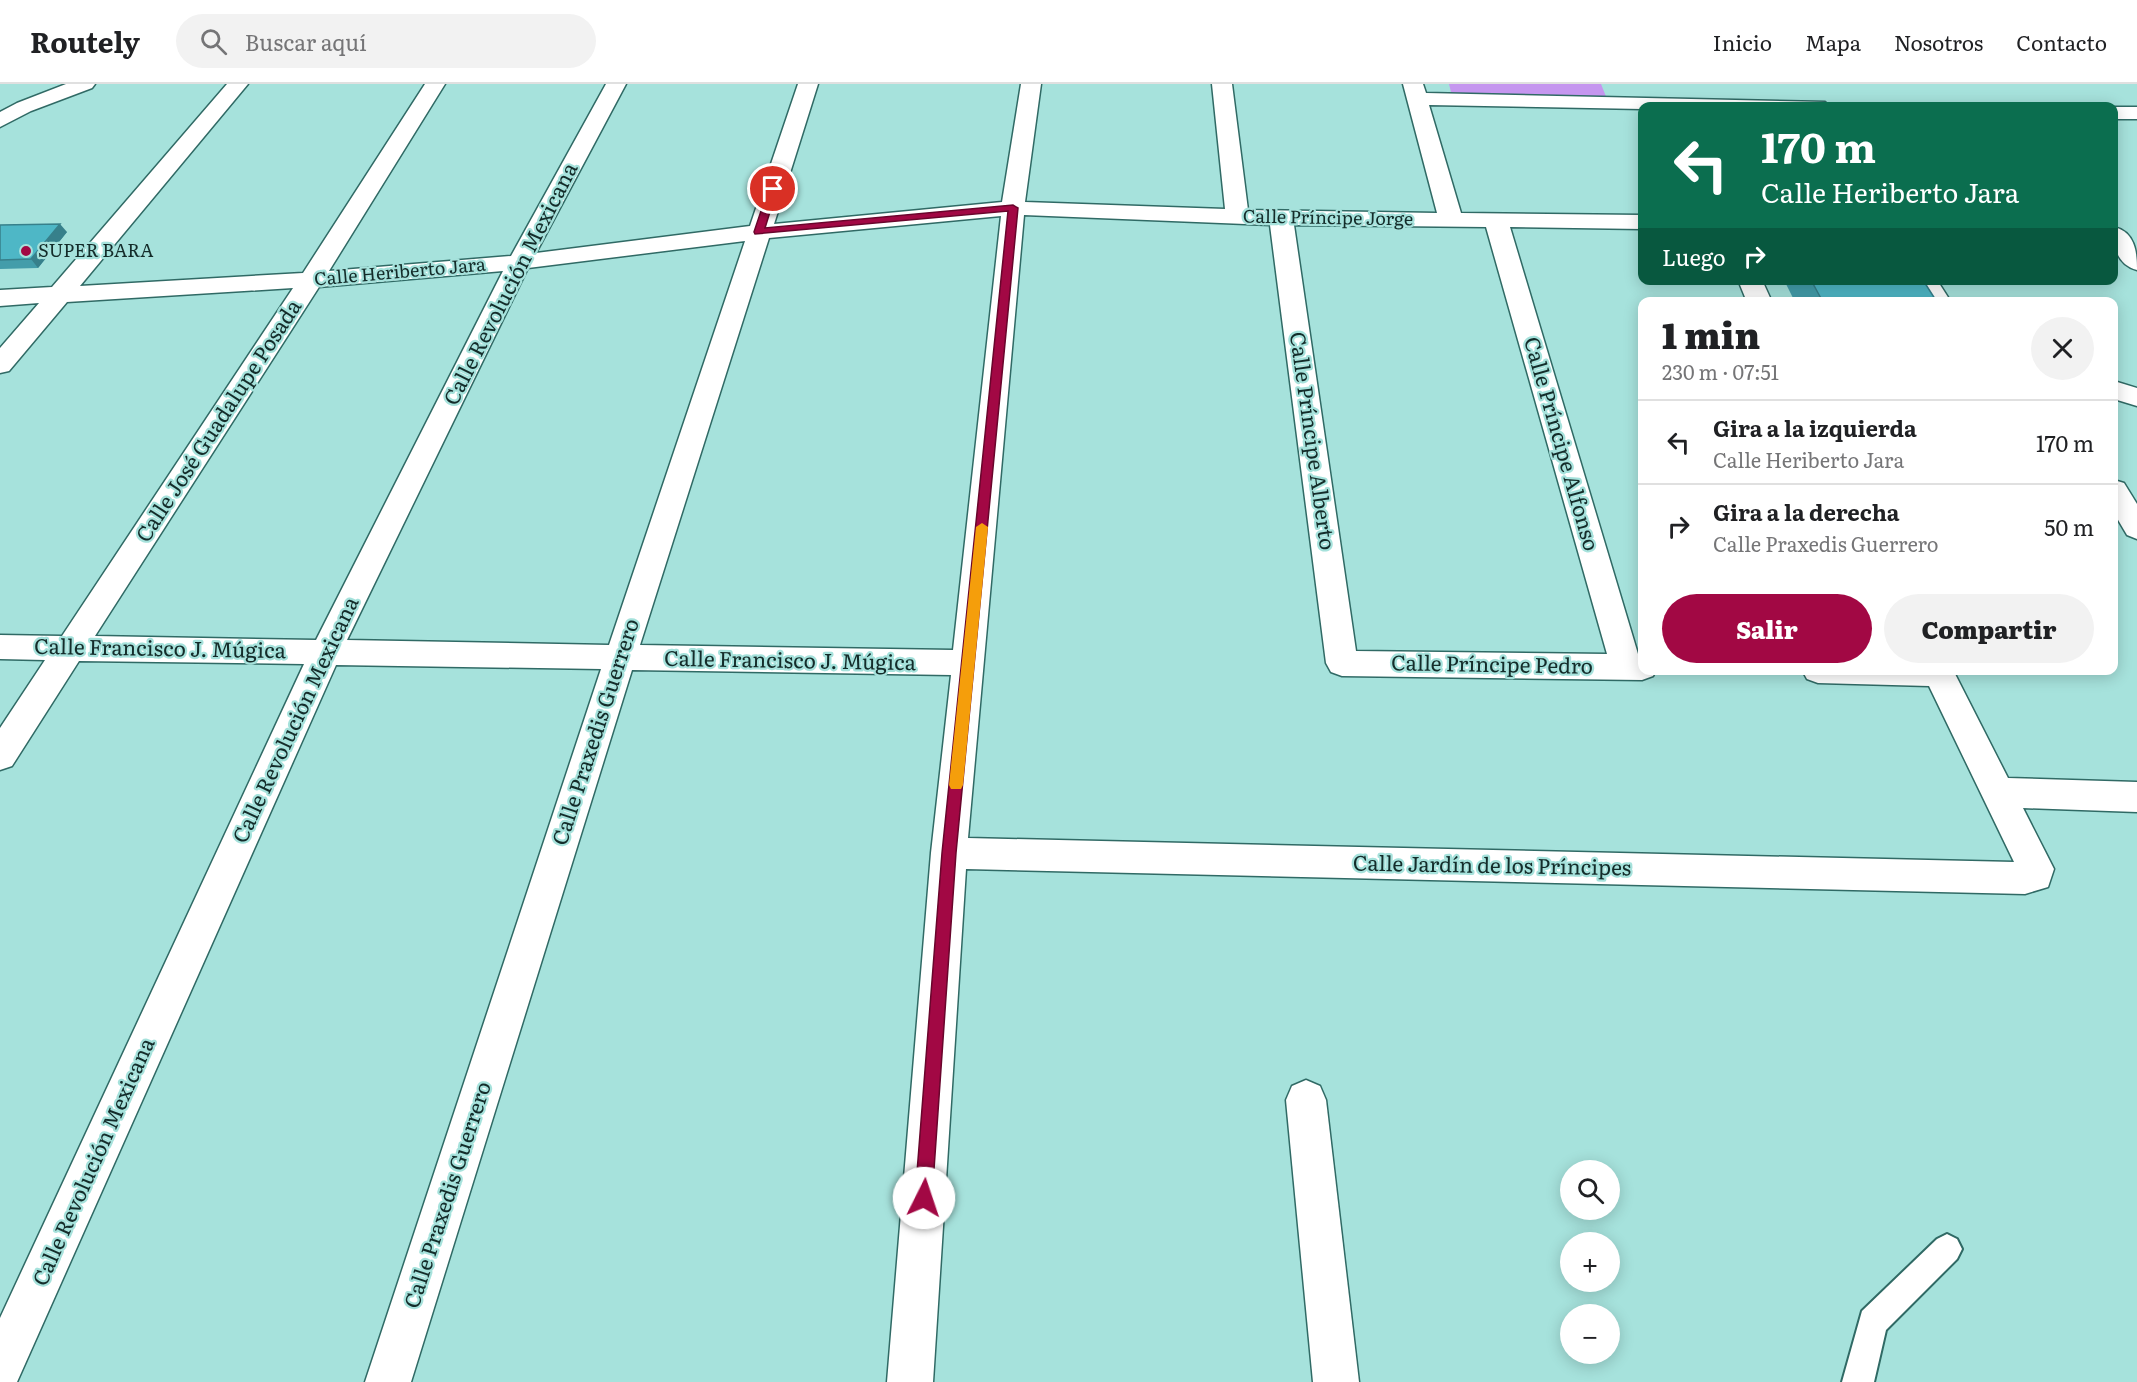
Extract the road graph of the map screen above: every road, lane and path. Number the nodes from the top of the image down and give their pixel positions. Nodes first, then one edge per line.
1 (85, 84) edge
2 (238, 84) edge
3 (435, 84) edge
4 (616, 84) edge
5 (808, 84) edge
6 (1031, 84) edge
7 (1222, 84) edge
8 (1800, 84) edge
9 (1415, 92) edge
10 (1611, 93) edge
11 (1751, 102) edge
12 (1811, 102) edge
13 (2118, 113) edge
14 (2137, 114) edge
15 (0, 121) edge
16 (1013, 208) junction
17 (1237, 216) junction
18 (1281, 218) junction
19 (1450, 220) junction
20 (1496, 221) junction
21 (1638, 222) edge
22 (759, 232) junction
23 (2118, 239) edge
24 (519, 262) junction
25 (2137, 263) edge
26 (311, 280) junction
27 (60, 295) junction
28 (0, 298) edge
29 (0, 365) edge
30 (2118, 391) edge
31 (2137, 397) edge
32 (2118, 497) edge
33 (2137, 528) edge
34 (0, 647) edge
35 (70, 649) junction
36 (326, 651) junction
37 (620, 659) junction
38 (968, 663) junction
39 (1342, 663) joint
40 (1634, 667) edge
41 (1940, 675) edge
42 (0, 756) edge
43 (1999, 792) junction
44 (2137, 797) edge
45 (949, 853) junction
46 (1306, 1101) dead end
47 (1947, 1249) dead end
48 (0, 1368) edge
49 (388, 1382) edge
50 (910, 1382) edge
51 (1336, 1382) edge
52 (1858, 1382) edge

1 - 15 street
2 - 27 street
3 - 26 street, Calle José Guadalupe Posada
4 - 24 street, Calle Revolución Mexicana
5 - 22 street, Calle Praxedis Guerrero
6 - 16 street
7 - 17 street
8 - 12 street
9 - 10 street
9 - 19 street
10 - 11 street
13 - 14 street
16 - 17 street, Calle Príncipe Jorge
16 - 22 street, Calle Heriberto Jara
16 - 38 street
17 - 18 street, Calle Príncipe Jorge
18 - 19 street, Calle Príncipe Jorge
18 - 39 street, Calle Príncipe Alberto
19 - 20 street, Calle Príncipe Jorge
20 - 21 street, Calle Príncipe Jorge
20 - 40 street, Calle Príncipe Alfonso
22 - 24 street, Calle Heriberto Jara
22 - 37 street, Calle Praxedis Guerrero
23 - 25 street
24 - 26 street, Calle Heriberto Jara
24 - 36 street, Calle Revolución Mexicana
26 - 27 street, Calle Heriberto Jara
26 - 35 street, Calle José Guadalupe Posada
27 - 28 street, Calle Heriberto Jara
27 - 29 street
30 - 31 street
32 - 33 street
34 - 35 street, Calle Francisco J. Múgica
35 - 36 street, Calle Francisco J. Múgica
35 - 42 street, Calle José Guadalupe Posada
36 - 37 street, Calle Francisco J. Múgica
36 - 48 street, Calle Revolución Mexicana
37 - 38 street, Calle Francisco J. Múgica
37 - 49 street, Calle Praxedis Guerrero
38 - 45 street
39 - 40 street, Calle Príncipe Pedro
41 - 43 street
43 - 44 street
43 - 45 street, Calle Jardín de los Príncipes
45 - 50 street
46 - 51 street
47 - 52 lane

